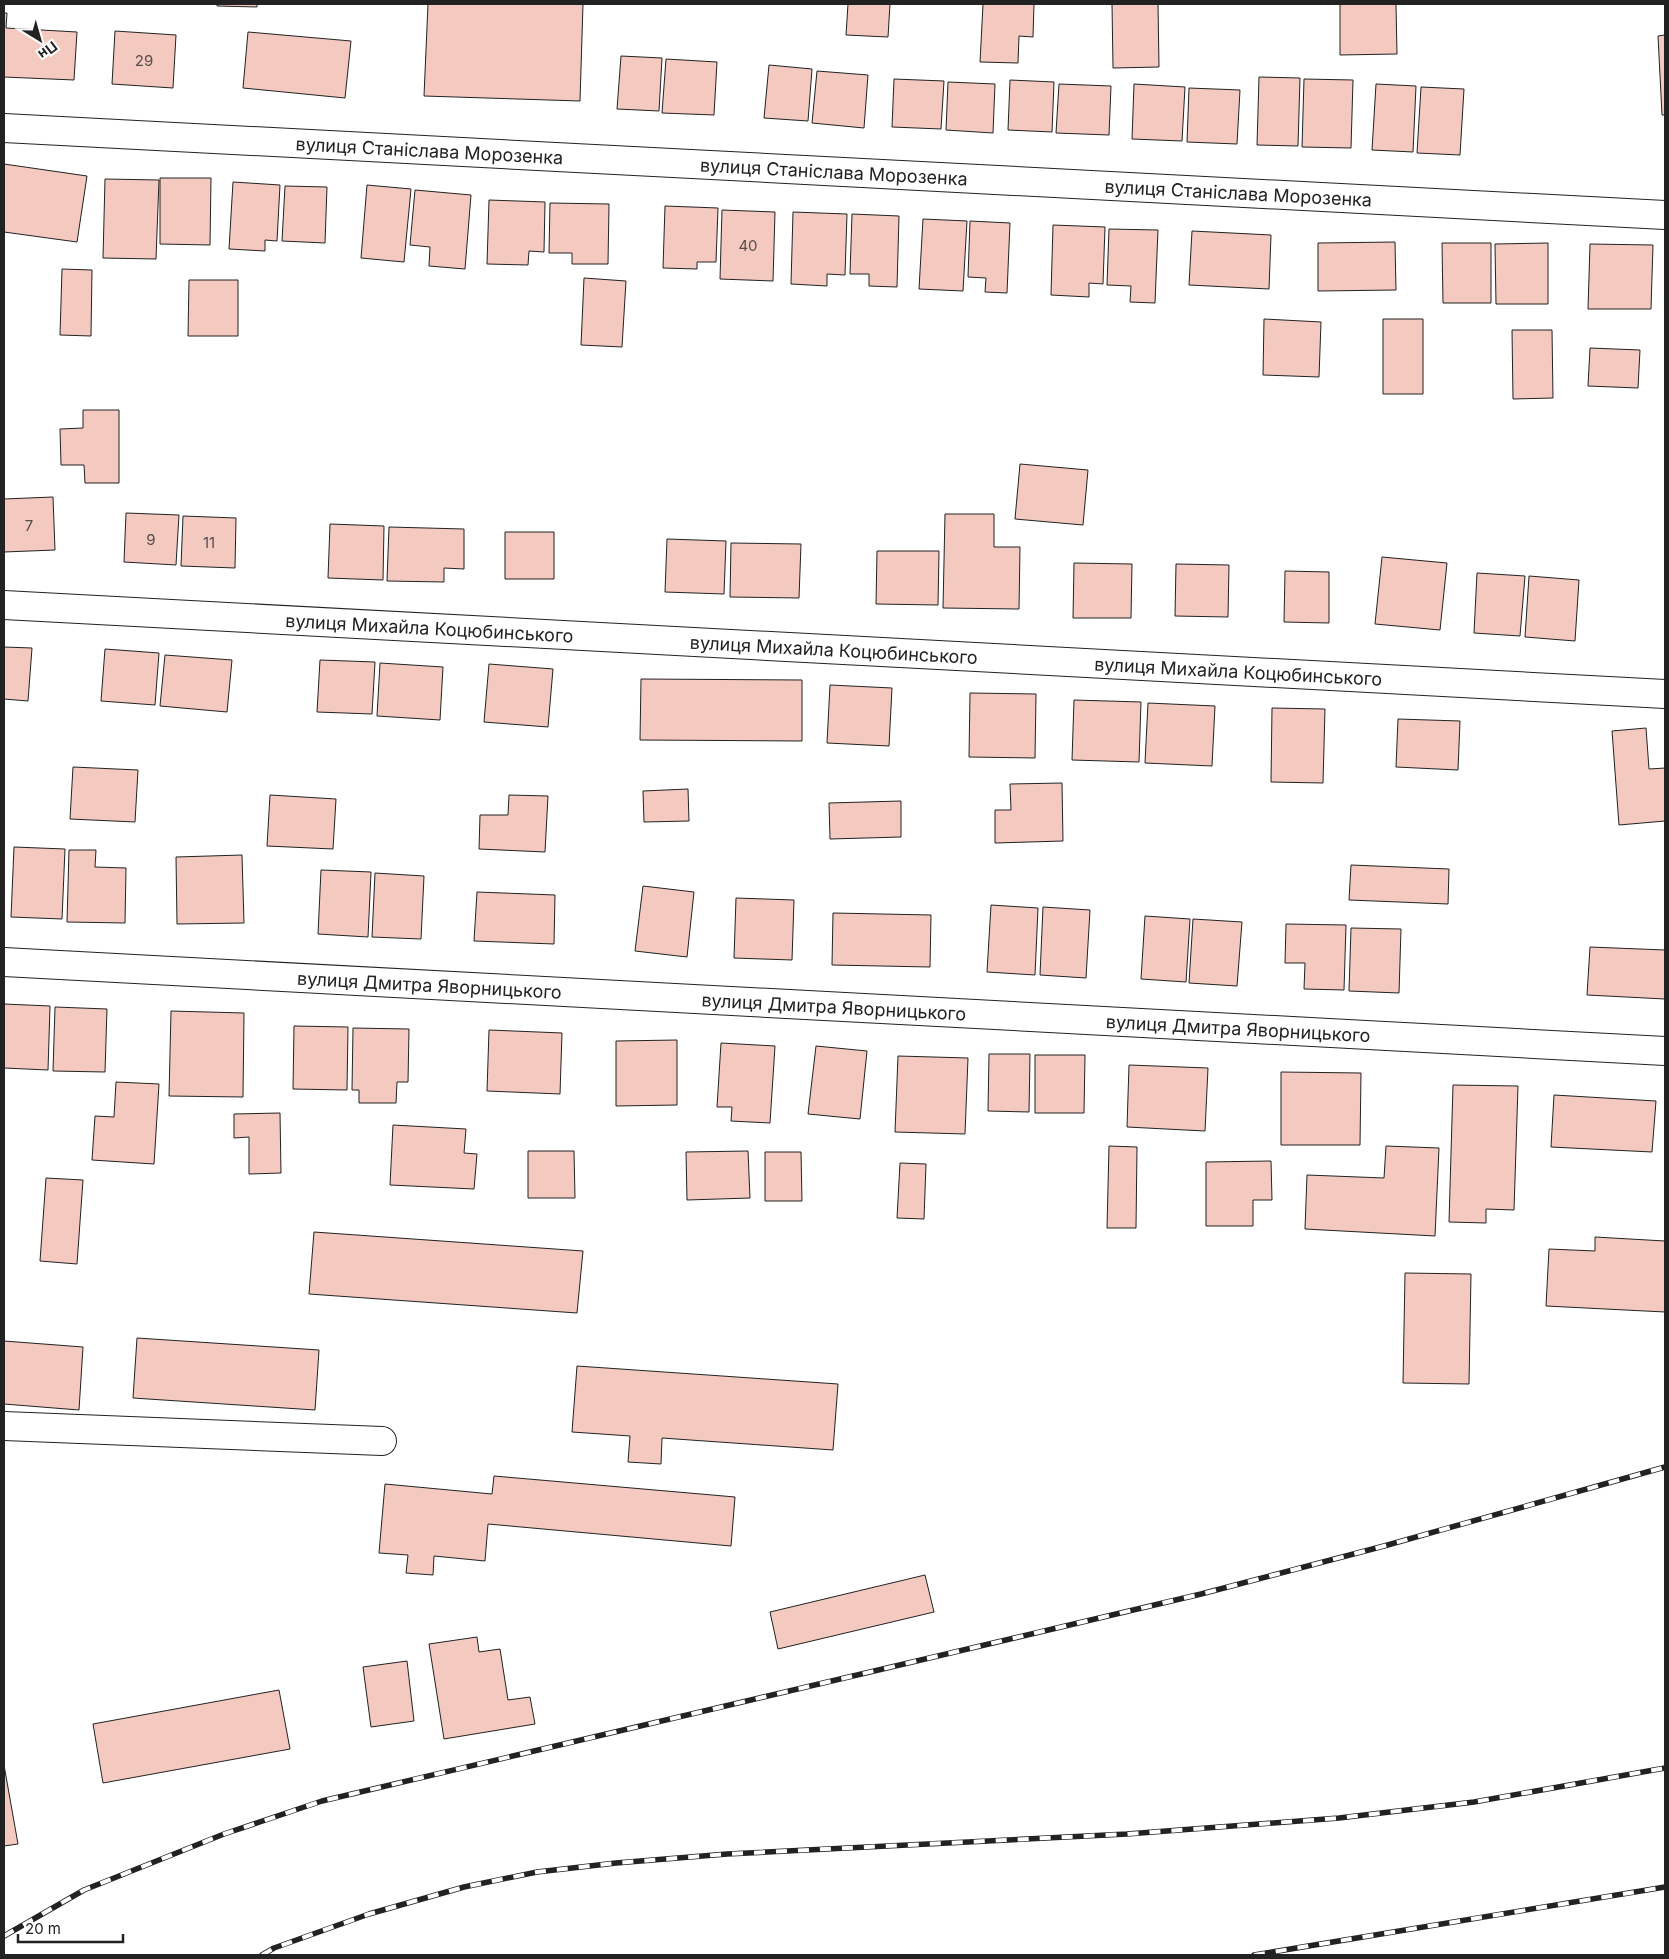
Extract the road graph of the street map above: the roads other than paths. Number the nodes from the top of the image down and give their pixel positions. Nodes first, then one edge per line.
1 (4, 128) edge
2 (1665, 215) edge
3 (4, 605) edge
4 (1665, 694) edge
5 (4, 962) edge
6 (1665, 1051) edge
7 (4, 1426) edge
8 (382, 1441) dead end

1 - 2 street, вулиця Станіслава Морозенка
3 - 4 street, вулиця Михайла Коцюбинського
5 - 6 street, вулиця Дмитра Яворницького
7 - 8 street

